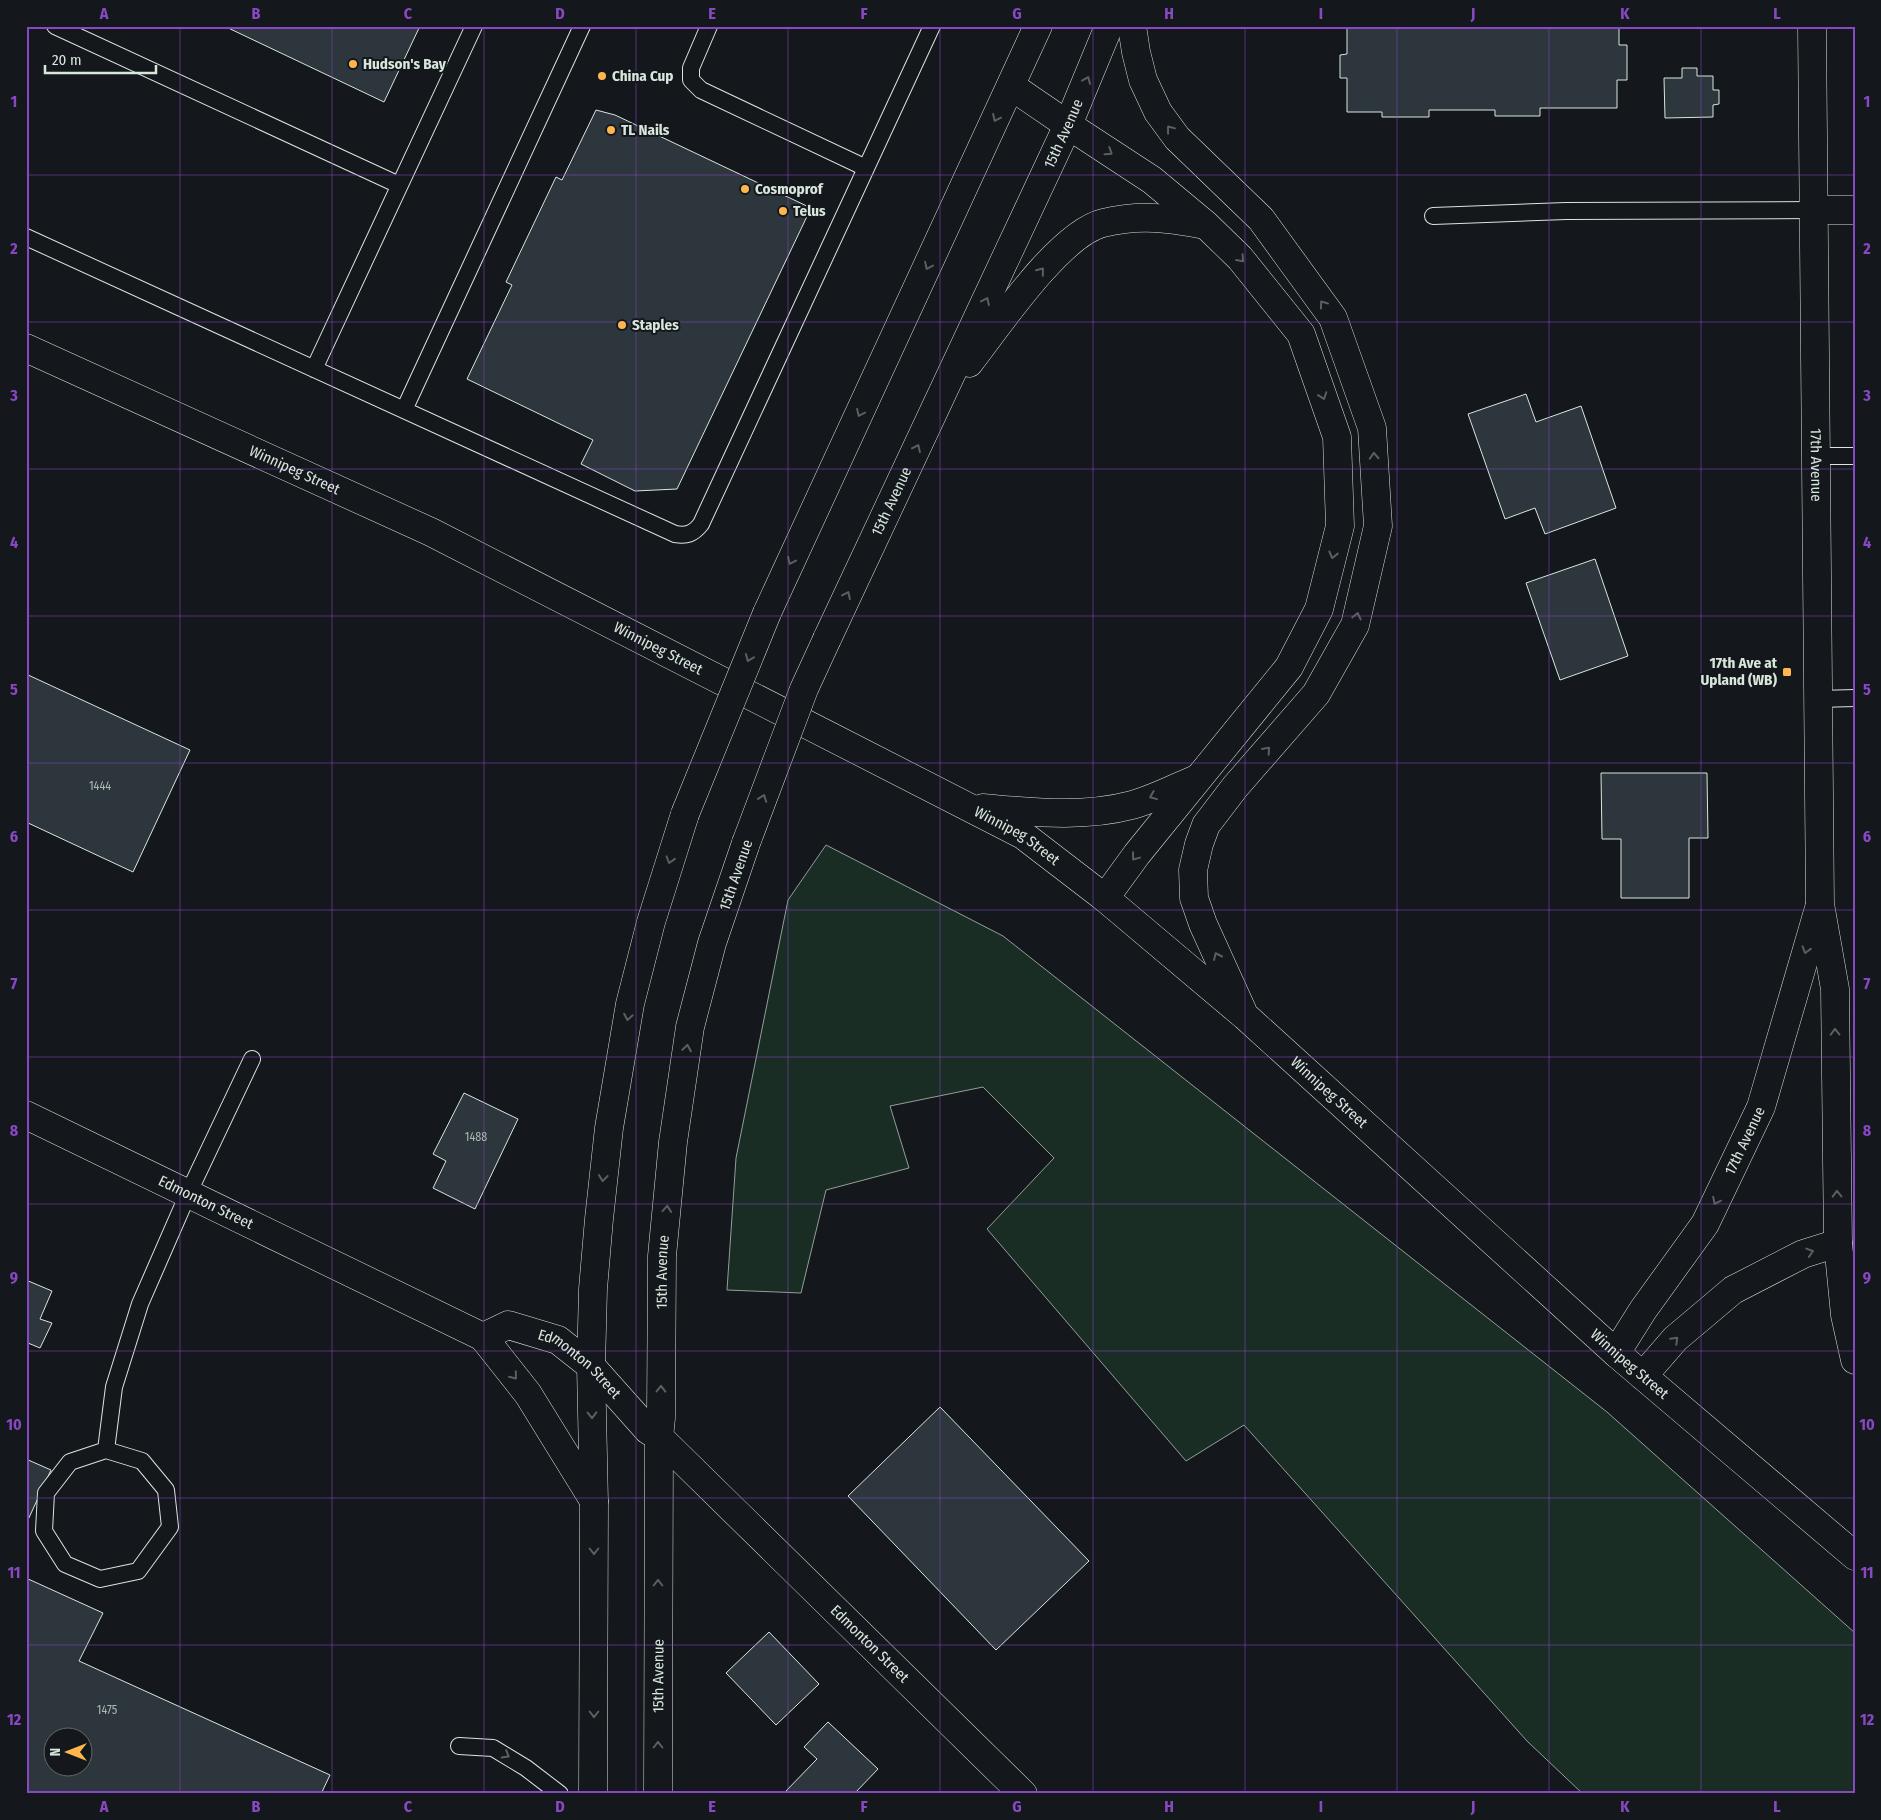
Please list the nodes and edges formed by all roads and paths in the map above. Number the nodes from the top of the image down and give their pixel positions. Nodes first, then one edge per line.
1 (55, 26) edge
2 (474, 26) edge
3 (582, 26) edge
4 (709, 26) edge
5 (932, 26) edge
6 (1038, 26) edge
7 (1109, 26) edge
8 (1132, 26) edge
9 (1812, 26) edge
10 (1011, 86) junction
11 (1068, 125) junction
12 (866, 168) junction
13 (399, 185) junction
14 (1814, 210) junction
15 (1855, 210) edge
16 (1433, 216) dead end
17 (1206, 225) junction
18 (26, 237) edge
19 (26, 348) edge
20 (314, 369) junction
21 (936, 406) junction
22 (404, 410) junction
23 (1816, 456) junction
24 (1855, 456) edge
25 (1855, 698) edge
26 (1818, 699) junction
27 (1198, 778) junction
28 (971, 807) junction
29 (1105, 898) junction
30 (1820, 904) junction
31 (1245, 1016) junction
32 (252, 1059) dead end
33 (26, 1115) edge
34 (188, 1194) junction
35 (1838, 1243) junction
36 (483, 1337) junction
37 (1616, 1353) junction
38 (1855, 1360) edge
39 (591, 1366) junction
40 (1643, 1376) junction
41 (659, 1437) junction
42 (106, 1450) junction
43 (594, 1503) junction
44 (1855, 1556) edge
45 (459, 1746) dead end
46 (560, 1794) edge
47 (593, 1794) edge
48 (658, 1794) edge
49 (1023, 1794) edge

1 - 13 lane
2 - 13 lane
3 - 22 lane
4 - 12 lane
5 - 12 lane
6 - 10 main road
11 -> 7 main road, 15th Avenue
31 -> 8 main road
9 - 14 main road, 17th Avenue
10 - 11 main road
10 -> 39 main road, bridge
11 -> 17 main road
21 -> 11 main road, 15th Avenue
12 - 22 lane
13 - 20 lane
14 - 15 main road
14 - 16 lane
14 - 23 main road, 17th Avenue
21 -> 17 main road
17 -> 27 main road
18 - 20 lane
19 - 28 main road, Winnipeg Street
20 - 22 lane
41 -> 21 main road, 15th Avenue, bridge
23 - 24 lane
23 - 26 main road, 17th Avenue
25 - 26 lane
26 - 30 main road, 17th Avenue
27 -> 28 main road
27 -> 29 main road
28 - 29 main road, Winnipeg Street
29 - 31 main road, Winnipeg Street
35 -> 30 main road, 17th Avenue
30 -> 37 main road, 17th Avenue
31 - 37 main road, Winnipeg Street
32 - 34 lane
33 - 34 main road, Edmonton Street
34 - 36 main road, Edmonton Street
34 - 42 lane
35 - 38 main road, 17th Avenue
40 -> 35 main road
36 - 39 main road, Edmonton Street
36 -> 43 main road
37 - 40 main road, Winnipeg Street
39 - 41 main road, Edmonton Street
39 -> 43 main road
40 - 44 main road, Winnipeg Street
48 -> 41 main road, 15th Avenue
41 - 49 main road, Edmonton Street
42 - 42 lane
43 -> 47 main road
45 -> 46 lane

